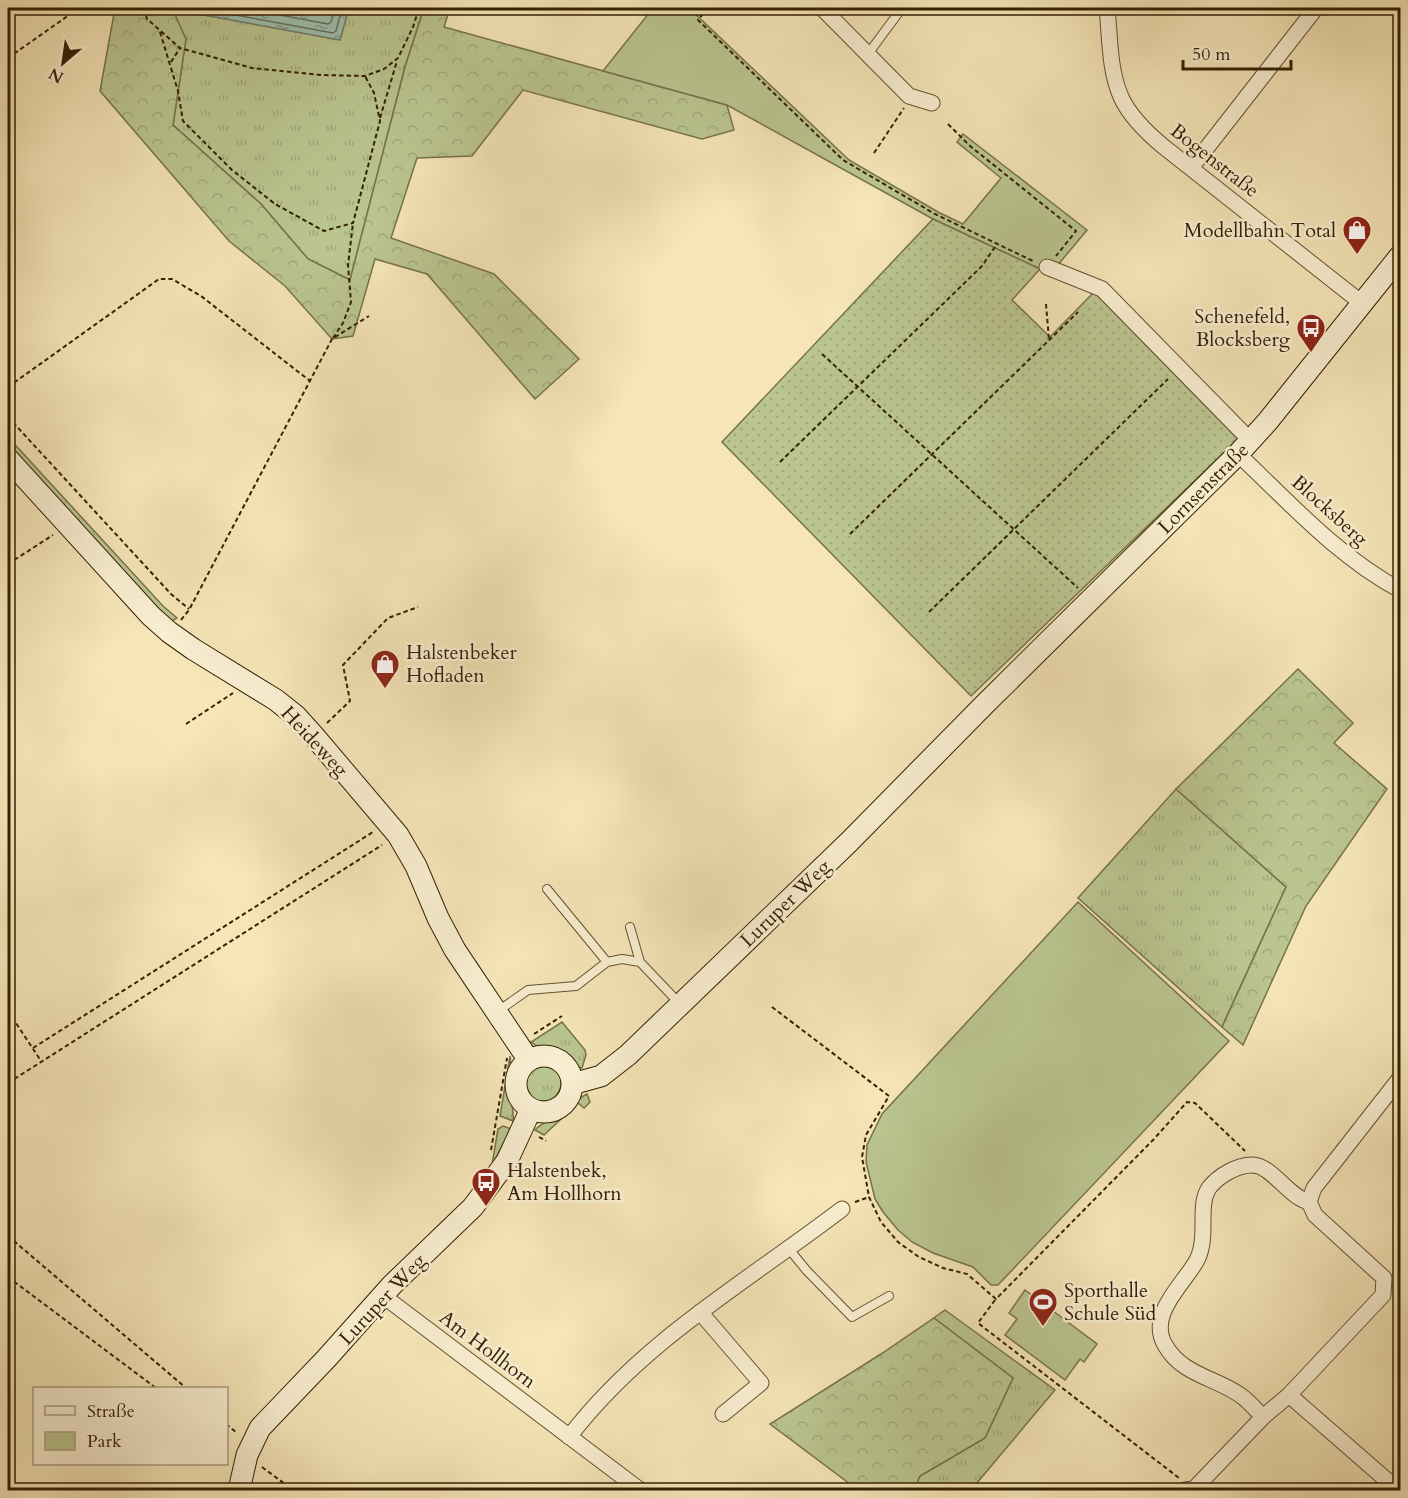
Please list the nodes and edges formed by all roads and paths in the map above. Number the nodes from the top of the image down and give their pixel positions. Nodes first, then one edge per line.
1 (79, 8) edge
2 (146, 8) edge
3 (419, 8) edge
4 (708, 8) edge
5 (822, 8) edge
6 (902, 8) edge
7 (1107, 8) edge
8 (1316, 8) edge
9 (160, 32) junction
10 (180, 48) junction
11 (868, 54) junction
12 (8, 57) edge
13 (398, 58) junction
14 (171, 62) junction
15 (365, 76) junction
16 (909, 96) junction
17 (932, 103) dead end
18 (380, 121) junction
19 (948, 124) dead end
20 (874, 153) dead end
21 (1191, 168) junction
22 (353, 223) junction
23 (997, 244) junction
24 (1401, 256) edge
25 (1047, 267) junction
26 (1046, 304) dead end
27 (1363, 304) junction
28 (1078, 312) dead end
29 (369, 316) dead end
30 (332, 339) junction
31 (1049, 340) junction
32 (822, 354) dead end
33 (1179, 368) junction
34 (310, 381) junction
35 (857, 386) junction
36 (8, 387) edge
37 (8, 417) edge
38 (1244, 447) junction
39 (932, 455) junction
40 (8, 459) edge
41 (780, 462) dead end
42 (69, 525) junction
43 (1013, 529) junction
44 (850, 534) dead end
45 (8, 564) edge
46 (1401, 590) edge
47 (1082, 592) dead end
48 (418, 607) dead end
49 (189, 610) junction
50 (929, 612) dead end
51 (169, 632) junction
52 (244, 679) junction
53 (986, 703) joint
54 (186, 724) dead end
55 (314, 736) junction
56 (393, 829) junction
57 (547, 889) dead end
58 (630, 927) dead end
59 (608, 962) junction
60 (640, 962) junction
61 (681, 1004) junction
62 (772, 1007) dead end
63 (8, 1011) edge
64 (497, 1012) junction
65 (562, 1016) dead end
66 (527, 1038) dead end
67 (33, 1048) junction
68 (508, 1052) dead end
69 (528, 1059) junction
70 (41, 1061) junction
71 (1401, 1078) edge
72 (8, 1083) edge
73 (573, 1084) junction
74 (531, 1109) junction
75 (534, 1133) dead end
76 (546, 1142) dead end
77 (489, 1158) dead end
78 (1263, 1168) junction
79 (1309, 1202) junction
80 (842, 1209) dead end
81 (8, 1236) edge
82 (789, 1249) junction
83 (8, 1277) edge
84 (382, 1295) junction
85 (889, 1296) dead end
86 (996, 1299) junction
87 (700, 1312) junction
88 (153, 1387) edge
89 (184, 1387) edge
90 (1289, 1395) junction
91 (723, 1414) dead end
92 (1263, 1417) junction
93 (569, 1437) junction
94 (246, 1455) junction
95 (1189, 1490) edge
96 (239, 1491) edge
97 (293, 1491) edge
98 (640, 1491) edge
99 (1398, 1491) edge

1 - 12 path
2 - 9 path
3 - 13 path
4 - 23 path
5 - 11 street
6 - 11 lane
7 - 21 street, Bogenstraße
8 - 21 street
9 - 10 path
9 - 14 path
10 - 14 path
10 - 15 path
11 - 16 street
13 - 15 path
13 - 18 path
14 - 22 path
15 - 18 path
16 - 17 street
16 - 20 path
18 - 22 path
19 - 25 path
21 - 27 street, Bogenstraße
22 - 30 path
23 - 25 path
23 - 35 path
24 - 27 street, Lornsenstraße
25 - 33 street, Blocksberg
26 - 31 path
27 - 38 street, Lornsenstraße
28 - 31 path
29 - 30 path
30 - 34 path
31 - 39 path
32 - 35 path
33 - 38 street, Blocksberg
33 - 43 path
34 - 36 path
34 - 49 path
35 - 39 path
35 - 41 path
37 - 49 path
38 - 46 street, Blocksberg
38 - 53 street, Lornsenstraße
39 - 43 path
39 - 44 path
40 - 42 street, Heideweg
42 - 45 path
42 - 51 street, Heideweg
43 - 47 path
43 - 50 path
48 - 55 path
49 - 51 path
51 - 52 street, Heideweg
52 - 54 path
52 - 55 street, Heideweg
53 - 61 street, Luruper Weg
55 - 56 street, Heideweg
56 - 64 street, Heideweg
56 - 67 path
56 - 70 path
57 - 59 lane
58 - 60 lane
59 - 60 lane
59 - 64 lane
60 - 61 lane
61 - 73 street, Luruper Weg
62 - 86 path
63 - 67 path
64 - 69 street, Heideweg
65 - 66 path
67 - 70 path
68 - 77 path
69 - 73 street
69 - 74 street
70 - 72 path
71 - 79 street
73 - 74 street
74 - 84 street, Luruper Weg
75 - 76 path
78 - 79 street
78 - 86 path
78 - 92 street
79 - 90 street
80 - 82 street
81 - 89 path
82 - 85 lane
82 - 87 street
83 - 88 path
84 - 93 street, Am Hollhorn
84 - 94 street, Luruper Weg
86 - 95 path
87 - 91 street
87 - 93 street
90 - 92 street
90 - 99 street
92 - 95 street
93 - 98 street, Am Hollhorn
94 - 96 street, Luruper Weg
94 - 97 path

